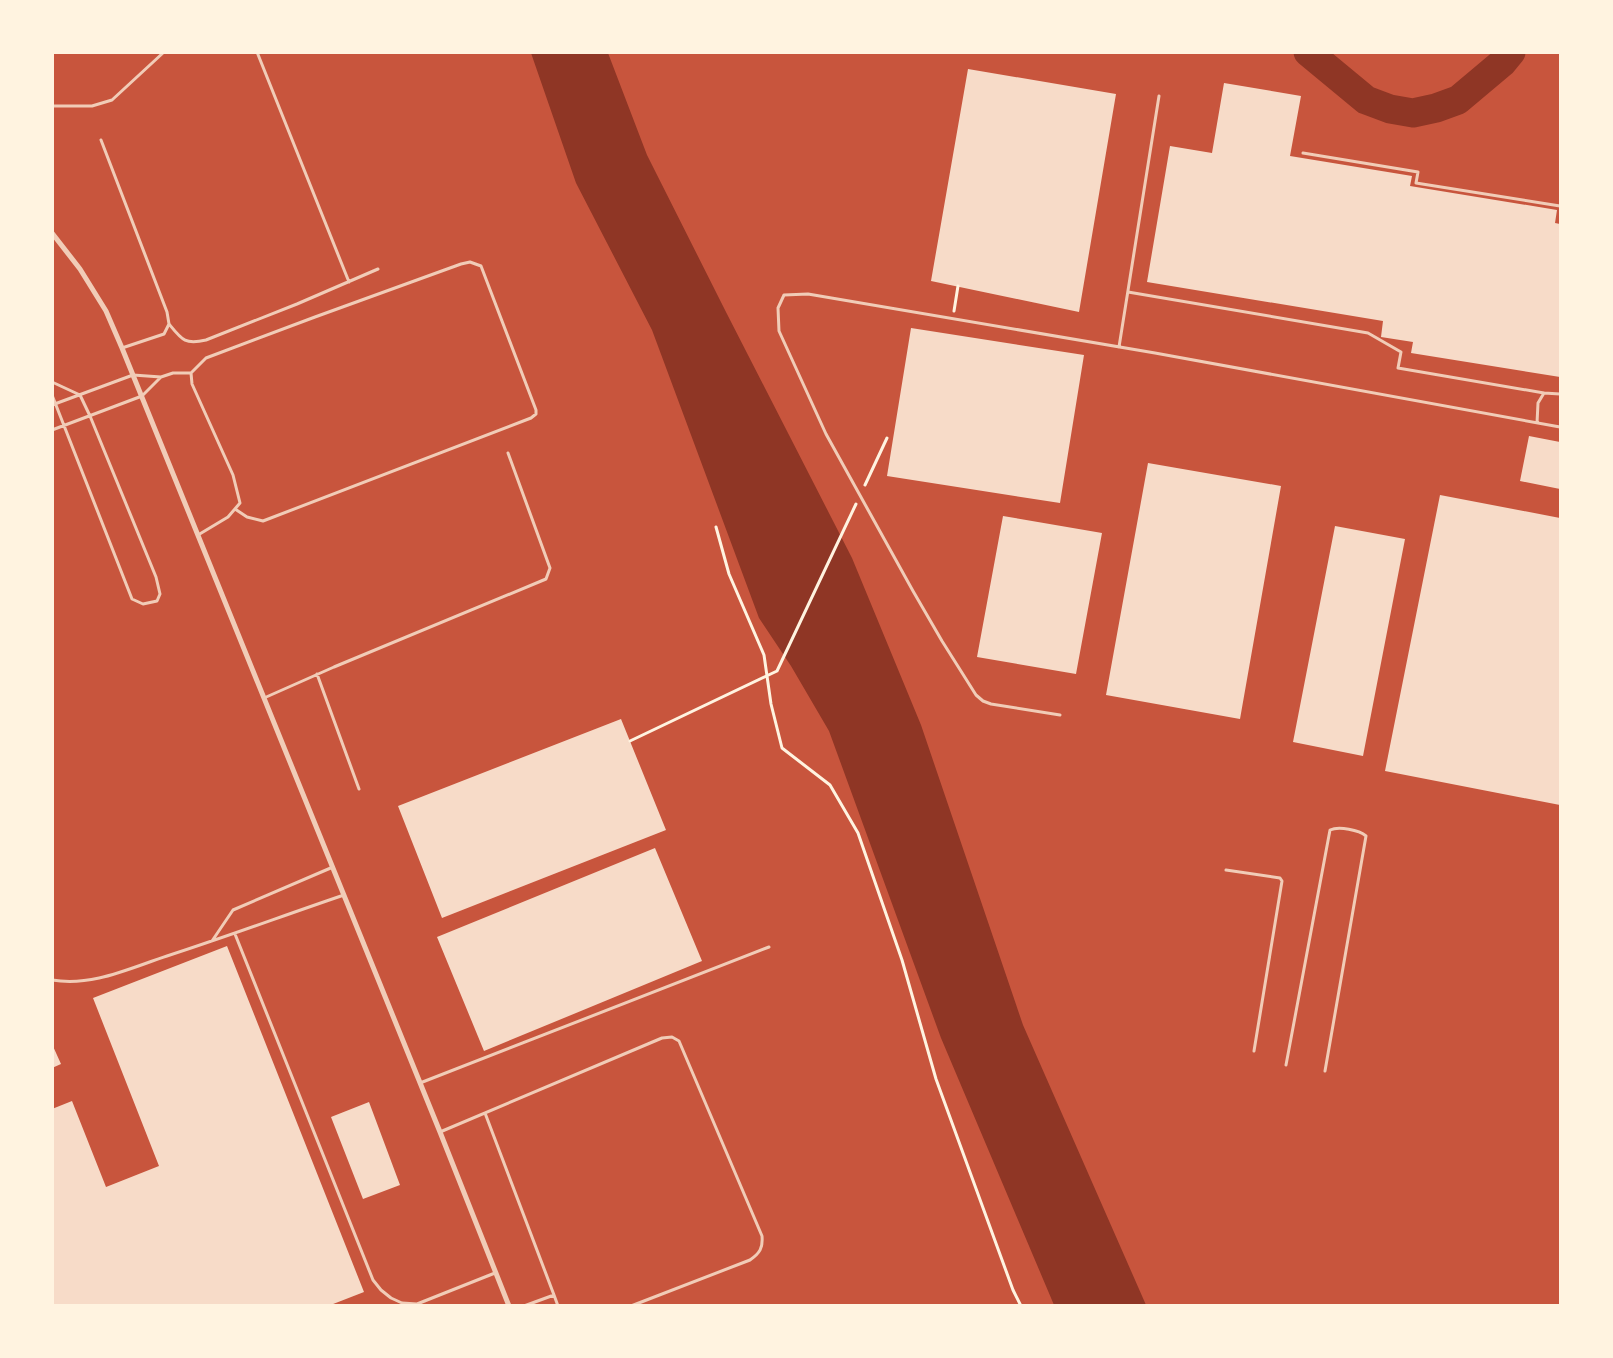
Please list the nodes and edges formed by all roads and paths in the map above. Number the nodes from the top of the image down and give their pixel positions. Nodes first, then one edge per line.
1 (164, 52) edge
2 (258, 52) edge
3 (1159, 96) dead end
4 (52, 106) edge
5 (101, 140) dead end
6 (1303, 153) dead end
7 (1560, 206) edge
8 (52, 233) edge
9 (378, 269) dead end
10 (349, 282) junction
11 (1128, 292) junction
12 (169, 324) junction
13 (1119, 347) junction
14 (122, 348) junction
15 (191, 373) junction
16 (133, 375) junction
17 (161, 377) junction
18 (52, 382) edge
19 (1544, 393) junction
20 (1560, 394) edge
21 (52, 395) edge
22 (80, 395) junction
23 (142, 396) junction
24 (54, 405) edge
25 (90, 416) junction
26 (1537, 423) junction
27 (64, 426) junction
28 (1560, 427) edge
29 (52, 430) edge
30 (887, 438) dead end
31 (508, 453) dead end
32 (862, 492) dead end
33 (857, 501) dead end
34 (235, 509) junction
35 (716, 527) dead end
36 (198, 535) junction
37 (316, 674) junction
38 (264, 698) junction
39 (1060, 715) dead end
40 (630, 741) dead end
41 (359, 788) dead end
42 (333, 866) junction
43 (1226, 870) dead end
44 (344, 895) junction
45 (235, 934) junction
46 (212, 942) junction
47 (769, 947) dead end
48 (52, 980) edge
49 (1254, 1051) dead end
50 (1286, 1065) dead end
51 (1325, 1071) dead end
52 (420, 1083) junction
53 (485, 1113) junction
54 (440, 1132) junction
55 (496, 1273) junction
56 (554, 1295) junction
57 (509, 1306) edge
58 (524, 1306) edge
59 (558, 1306) edge
60 (631, 1306) edge
61 (1021, 1306) edge

1 - 4 lane
2 - 10 lane
3 - 11 lane
5 - 12 lane
6 - 7 lane
8 - 14 street
9 - 10 lane
10 - 12 lane
11 - 13 lane
11 - 19 lane
12 - 14 lane
13 - 26 lane
13 - 39 lane
14 - 16 street
15 - 17 lane
15 - 34 lane
15 - 34 lane
16 - 17 lane
16 - 22 lane
16 - 23 street
17 - 23 lane
18 - 22 lane
19 - 20 lane
19 - 26 lane
21 - 24 lane
22 - 24 lane
22 - 25 lane
23 - 25 lane
23 - 36 street
24 - 27 lane
25 - 27 lane
25 - 27 lane
26 - 28 lane
27 - 29 lane
30 - 32 path
31 - 37 lane
33 - 40 path
34 - 36 lane
35 - 61 path
36 - 38 street
37 - 38 lane
37 - 41 lane
38 - 42 street
42 - 44 street
42 - 46 lane
43 - 49 lane
44 - 45 lane
44 - 52 street
45 - 46 lane
45 - 55 lane
46 - 48 lane
47 - 52 lane
50 - 51 lane
52 - 54 street
53 - 54 lane
53 - 56 lane
53 - 60 lane
54 - 55 street
55 - 57 street
56 - 58 lane
56 - 59 lane

